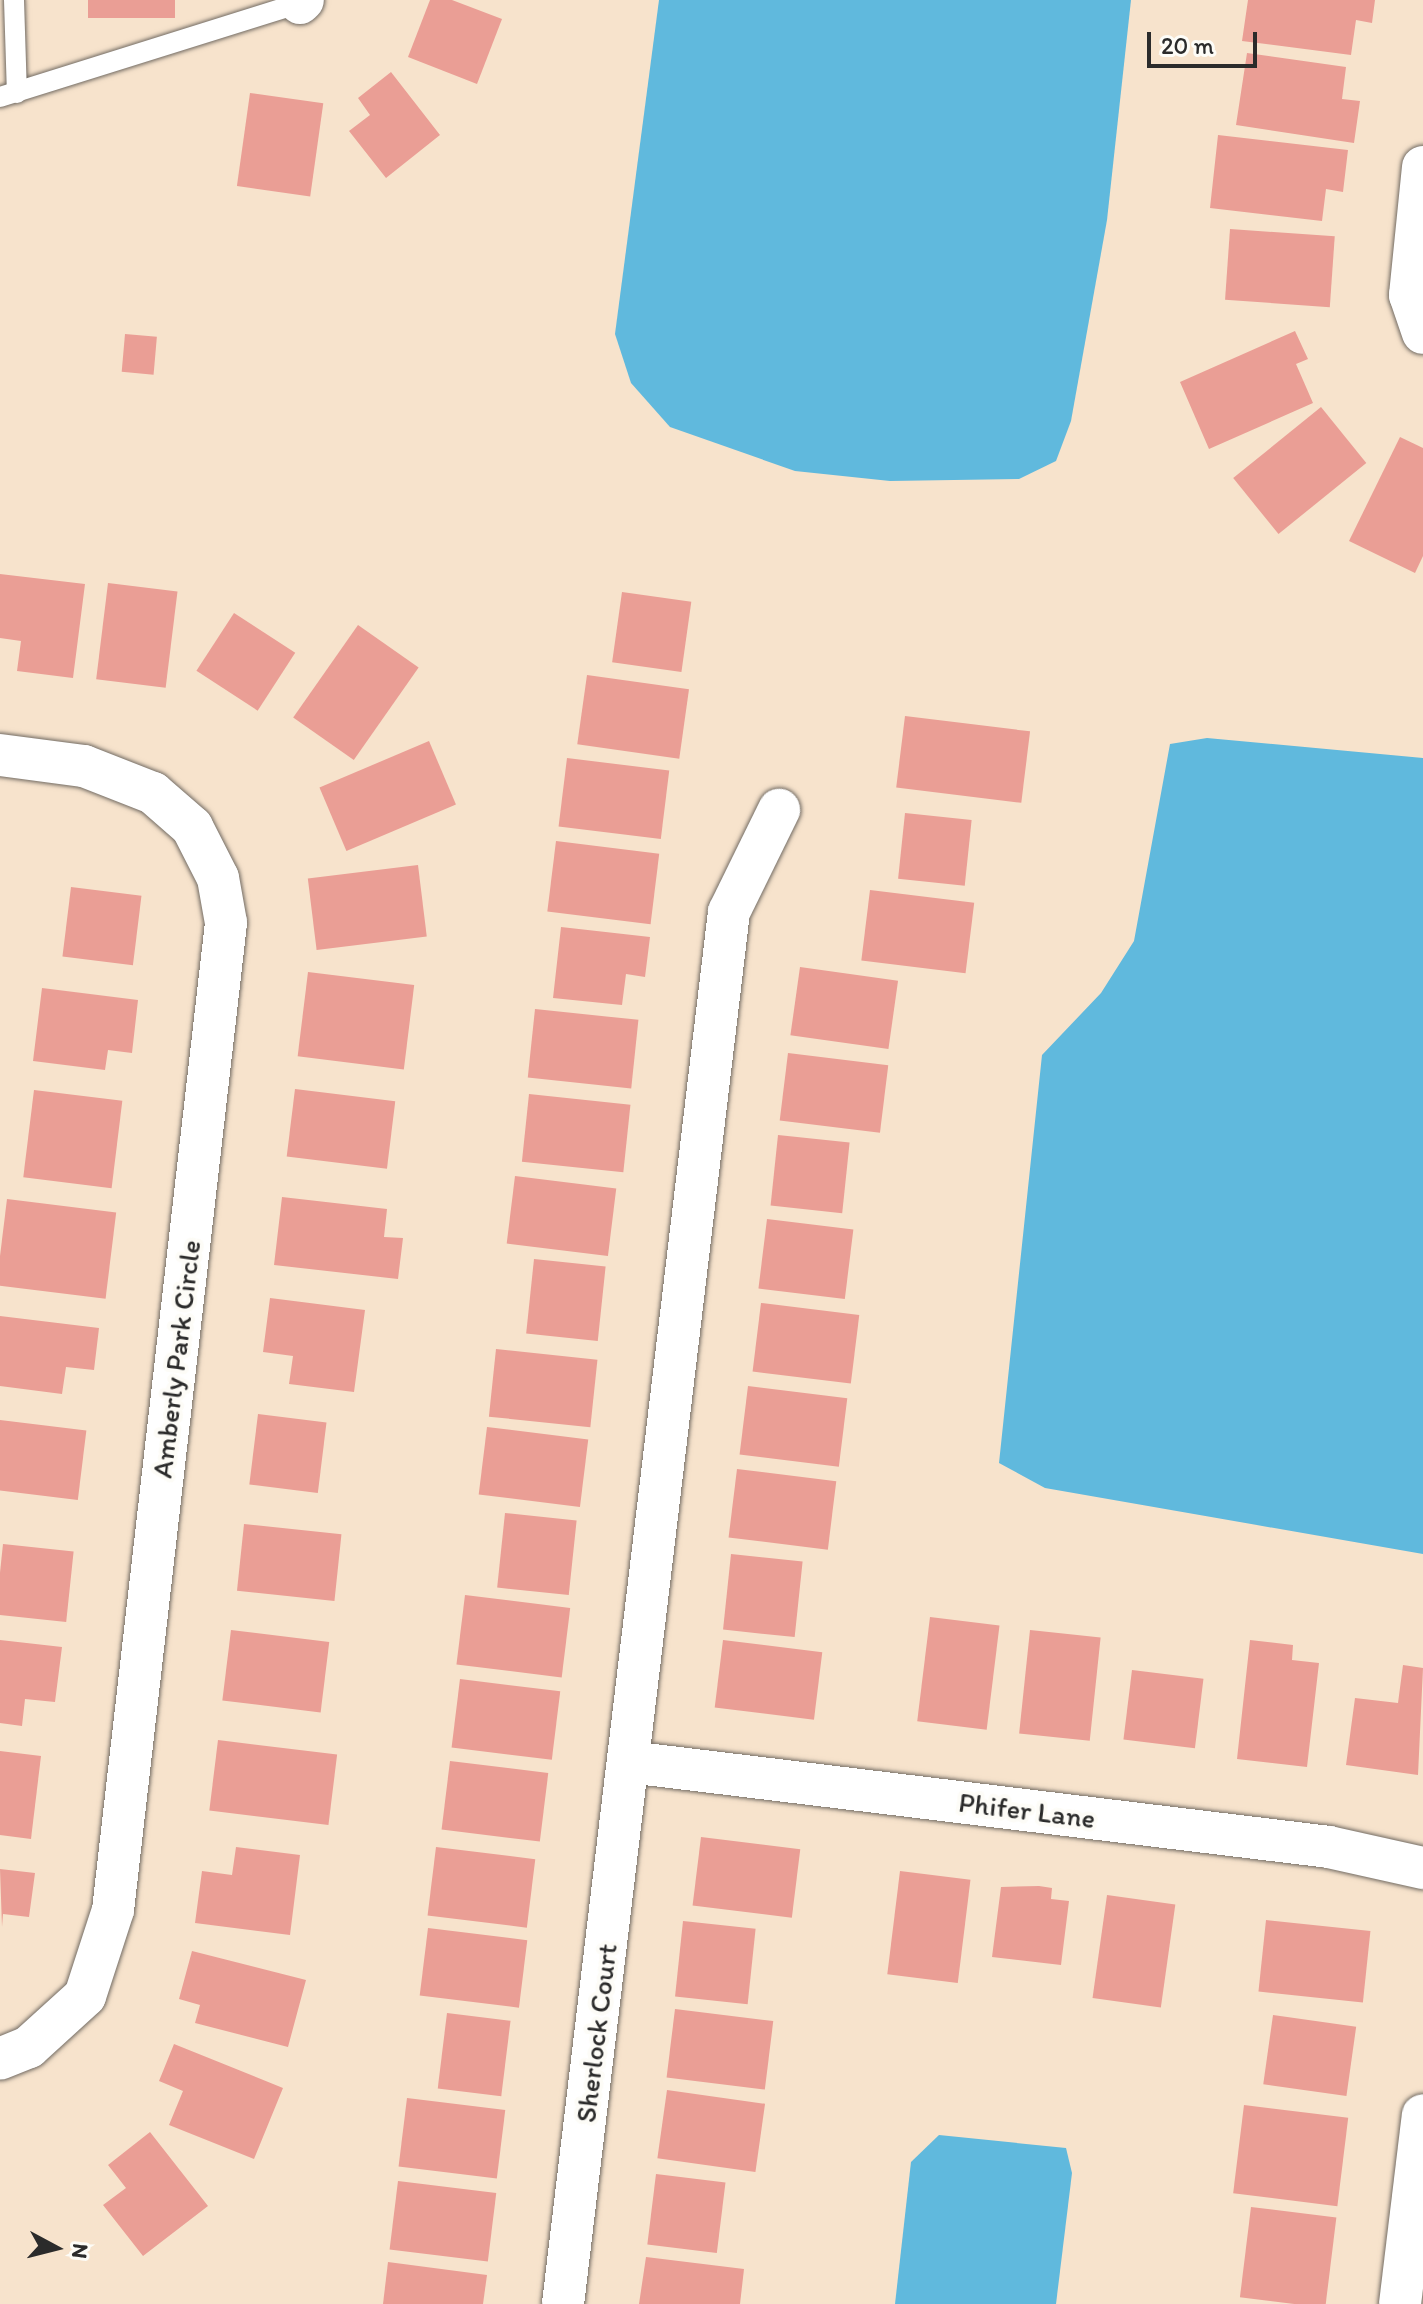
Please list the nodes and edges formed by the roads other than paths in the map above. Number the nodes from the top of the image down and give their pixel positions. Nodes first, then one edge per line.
1 (14, 0) edge
2 (301, 2) edge
3 (8, 95) edge
4 (1423, 167) edge
5 (1423, 333) edge
6 (0, 755) edge
7 (779, 810) dead end
8 (629, 1762) junction
9 (1423, 1868) edge
10 (0, 2059) edge
11 (1423, 2115) edge
12 (563, 2304) edge
13 (1400, 2304) edge

1 - 3 lane
2 - 3 lane
4 - 5 street
6 - 10 street, Amberly Park Circle
7 - 8 street, Sherlock Court
8 - 9 street, Phifer Lane
8 - 12 street, Sherlock Court
11 - 13 street

